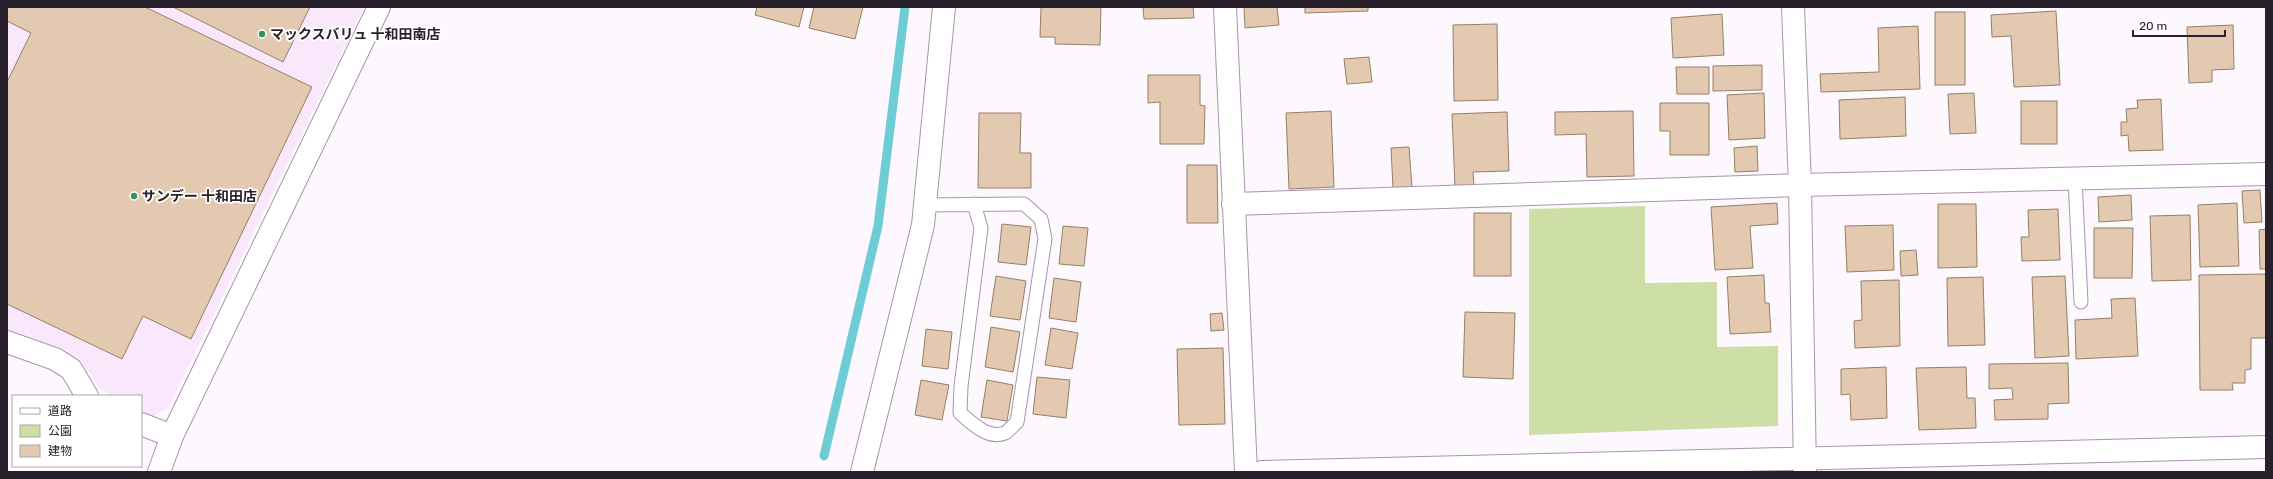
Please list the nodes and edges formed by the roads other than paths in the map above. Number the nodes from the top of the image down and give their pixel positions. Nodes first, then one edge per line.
1 (379, 7) edge
2 (944, 7) edge
3 (1225, 7) edge
4 (1793, 7) edge
5 (2266, 174) edge
6 (2075, 178) junction
7 (1800, 185) junction
8 (974, 204) junction
9 (1233, 204) junction
10 (924, 205) junction
11 (2081, 302) dead end
12 (7, 342) edge
13 (86, 395) edge
14 (142, 424) edge
15 (172, 436) junction
16 (2266, 447) edge
17 (1805, 466) edge
18 (159, 472) edge
19 (862, 472) edge
20 (1246, 472) edge
21 (1262, 472) edge

1 - 15 street
2 - 10 street
3 - 9 street
4 - 7 street
5 - 6 street
6 - 7 street
6 - 11 lane
7 - 9 street
7 - 17 street
8 - 8 lane
8 - 10 lane
9 - 20 street
10 - 19 street
12 - 13 street
14 - 15 street
15 - 18 street
16 - 17 street
17 - 21 street

